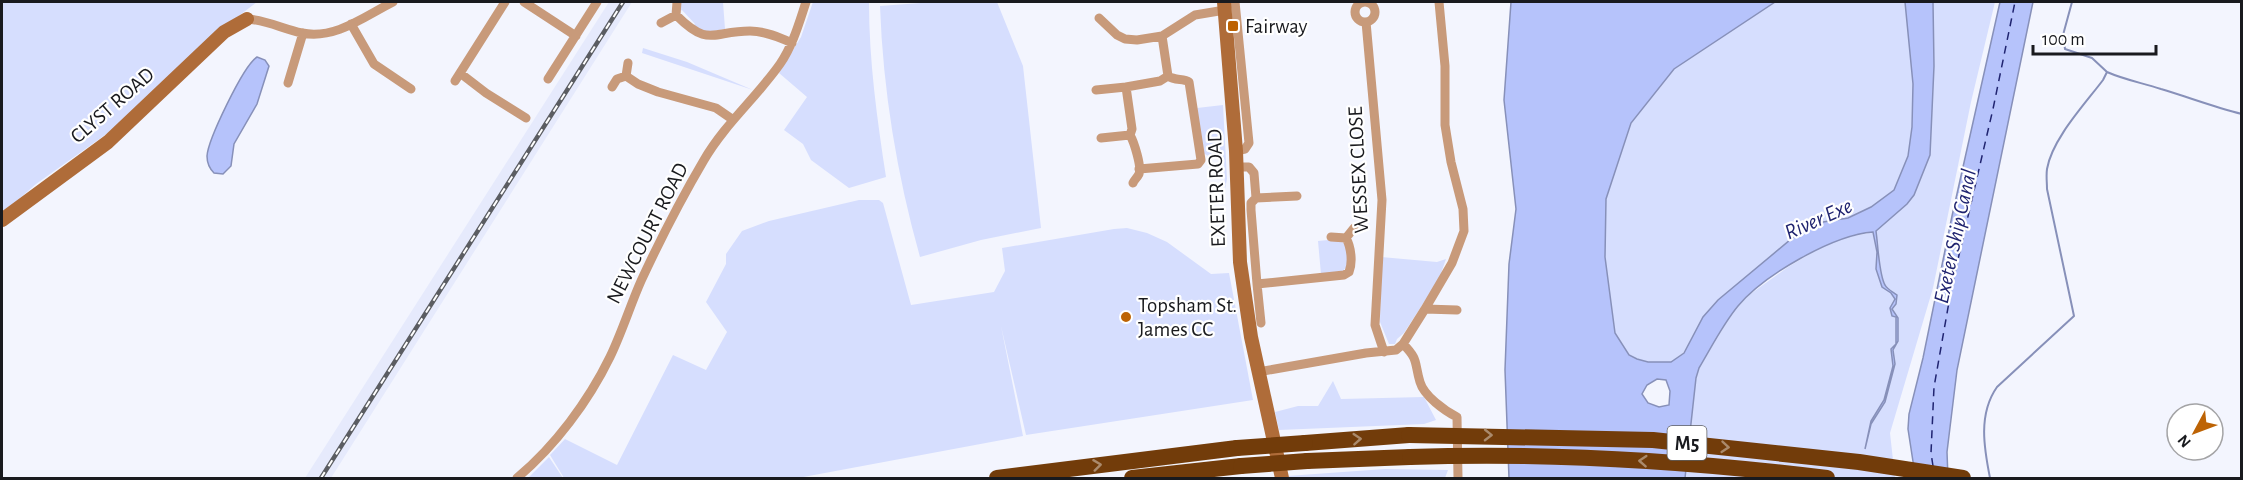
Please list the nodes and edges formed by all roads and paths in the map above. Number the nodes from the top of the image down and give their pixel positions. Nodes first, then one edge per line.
1 (393, 2) edge
2 (505, 2) edge
3 (524, 2) edge
4 (597, 2) edge
5 (677, 2) edge
6 (806, 2) edge
7 (1364, 2) edge
8 (1438, 2) edge
9 (1228, 4) edge
10 (676, 15) junction
11 (1099, 18) dead end
12 (247, 19) joint
13 (661, 22) dead end
14 (351, 24) junction
15 (303, 33) junction
16 (576, 36) junction
17 (1162, 36) junction
18 (792, 43) junction
19 (628, 63) dead end
20 (626, 76) junction
21 (1168, 76) junction
22 (548, 80) dead end
23 (288, 82) dead end
24 (612, 87) dead end
25 (1126, 87) junction
26 (411, 89) dead end
27 (1096, 90) dead end
28 (526, 118) dead end
29 (732, 119) junction
30 (1130, 135) junction
31 (1101, 138) dead end
32 (1237, 167) junction
33 (1139, 169) junction
34 (1133, 183) dead end
35 (1297, 196) dead end
36 (1256, 198) junction
37 (2, 220) edge
38 (1354, 228) dead end
39 (1331, 237) dead end
40 (1346, 238) junction
41 (1257, 284) junction
42 (1425, 309) junction
43 (1457, 310) dead end
44 (1261, 323) dead end
45 (1403, 344) junction
46 (1384, 352) junction
47 (1258, 372) junction
48 (517, 478) edge
49 (997, 478) edge
50 (1132, 478) edge
51 (1282, 478) edge
52 (1458, 478) edge
53 (1827, 478) edge
54 (1963, 478) edge

1 - 14 street
2 - 28 street
3 - 16 street
4 - 16 street
5 - 10 street
6 - 18 street, NEWCOURT ROAD
7 - 46 street, WESSEX CLOSE
8 - 42 street
9 - 17 street
9 - 32 street, EXETER ROAD
10 - 13 street
10 - 18 street
11 - 17 street
12 - 15 street
12 - 37 street, CLYST ROAD
14 - 15 street
14 - 26 street
15 - 23 street
16 - 22 street
17 - 21 street
18 - 29 street, NEWCOURT ROAD
19 - 20 street
20 - 24 street
20 - 29 street
21 - 25 street
21 - 33 street
25 - 27 street
25 - 30 street
29 - 48 street, NEWCOURT ROAD
30 - 31 street
30 - 33 street
32 - 36 street
32 - 47 street, EXETER ROAD
33 - 34 street
35 - 36 street
36 - 41 street
38 - 40 street
39 - 40 street
40 - 41 street
41 - 44 street
42 - 43 street
42 - 45 street
45 - 46 street
45 - 52 street
46 - 47 street
47 - 51 street, EXETER ROAD
49 -> 54 highway, M5, bridge
53 -> 50 highway, M5, bridge

